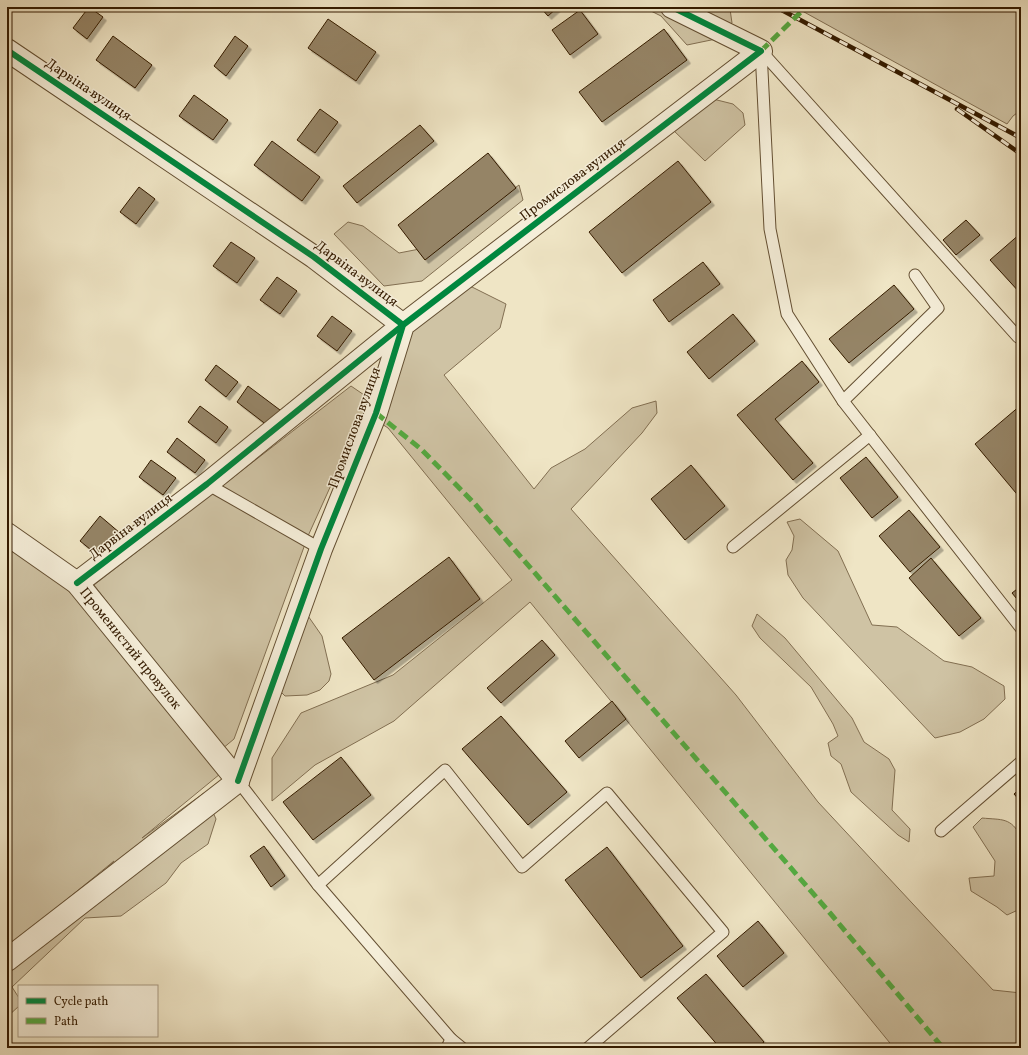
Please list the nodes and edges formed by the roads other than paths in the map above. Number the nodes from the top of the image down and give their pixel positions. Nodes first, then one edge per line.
1 (672, 7) edge
2 (7, 50) edge
3 (761, 51) junction
4 (915, 275) dead end
5 (403, 325) junction
6 (1021, 338) edge
7 (843, 401) junction
8 (870, 435) junction
9 (207, 484) junction
10 (7, 534) edge
11 (733, 547) dead end
12 (321, 550) junction
13 (77, 583) junction
14 (1021, 628) edge
15 (1021, 762) edge
16 (238, 781) junction
17 (941, 831) dead end
18 (318, 885) junction
19 (7, 960) edge
20 (449, 1044) edge
21 (462, 1048) edge
22 (588, 1048) edge

1 - 3 street
2 - 5 street, Дарвіна вулиця
3 - 5 street, Промислова вулиця
3 - 6 lane
3 - 7 lane
4 - 7 lane
5 - 9 street, Дарвіна вулиця
5 - 12 street, Промислова вулиця
7 - 8 lane
8 - 11 lane
8 - 14 lane
9 - 12 lane
9 - 13 street, Дарвіна вулиця
10 - 13 street, Променистий провулок
12 - 16 street, Промислова вулиця
13 - 16 street, Променистий провулок
15 - 17 lane
16 - 18 lane
16 - 19 street
18 - 20 lane
18 - 22 lane
20 - 21 lane

